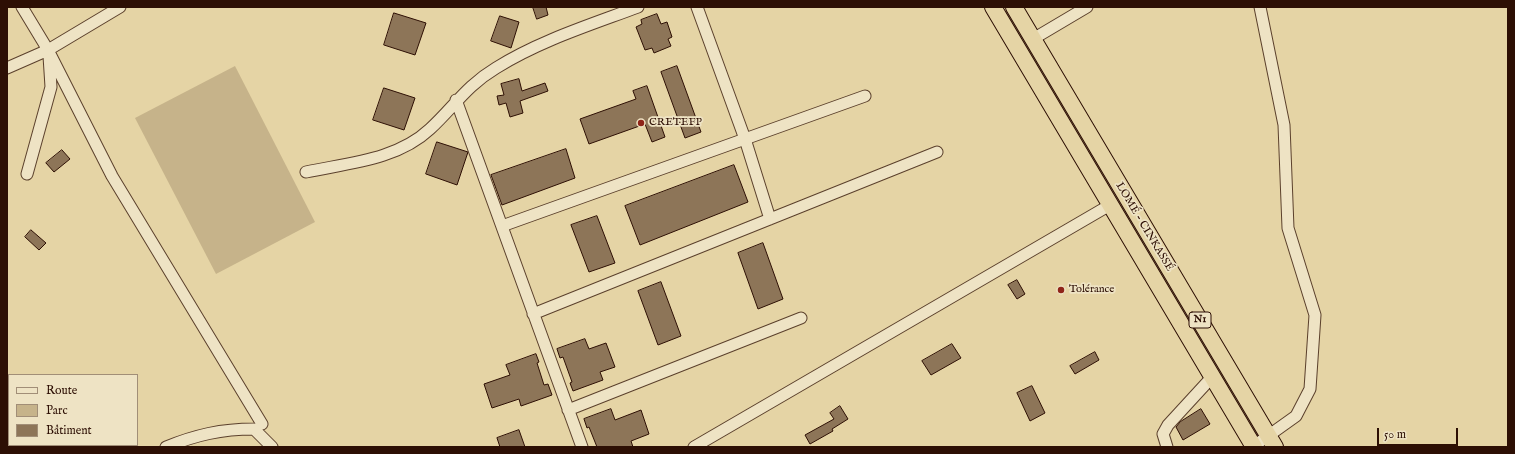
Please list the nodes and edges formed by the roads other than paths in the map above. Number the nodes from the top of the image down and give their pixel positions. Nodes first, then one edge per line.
1 (22, 7) edge
2 (120, 7) edge
3 (638, 7) edge
4 (697, 7) edge
5 (993, 7) edge
6 (1014, 7) edge
7 (1087, 7) edge
8 (1260, 7) edge
9 (1033, 39) junction
10 (48, 50) junction
11 (7, 68) edge
12 (865, 96) dead end
13 (456, 100) junction
14 (745, 139) junction
15 (937, 152) dead end
16 (306, 172) dead end
17 (27, 174) dead end
18 (1110, 205) junction
19 (770, 219) junction
20 (502, 226) junction
21 (533, 314) junction
22 (801, 318) dead end
23 (1213, 376) junction
24 (568, 410) junction
25 (262, 424) dead end
26 (1272, 442) edge
27 (1254, 446) edge
28 (166, 447) edge
29 (272, 447) edge
30 (582, 447) edge
31 (694, 447) edge
32 (1167, 447) edge

1 - 10 street
2 - 10 street
3 - 13 street
4 - 14 street
5 - 18 highway, LOMÉ - CINKASSÉ / N1
6 - 9 highway, LOMÉ - CINKASSÉ / N1
7 - 9 street
8 - 26 street
9 - 26 highway, LOMÉ - CINKASSÉ / N1
10 - 11 street
10 - 17 street
10 - 25 street
12 - 14 street
13 - 16 street
13 - 20 street
14 - 19 street
14 - 20 street
15 - 19 street
18 - 23 highway, LOMÉ - CINKASSÉ / N1
18 - 31 street
19 - 21 street
20 - 21 street
21 - 24 street
22 - 24 street
23 - 27 highway, LOMÉ - CINKASSÉ / N1
23 - 32 street
24 - 30 street
26 - 27 street
28 - 29 street

